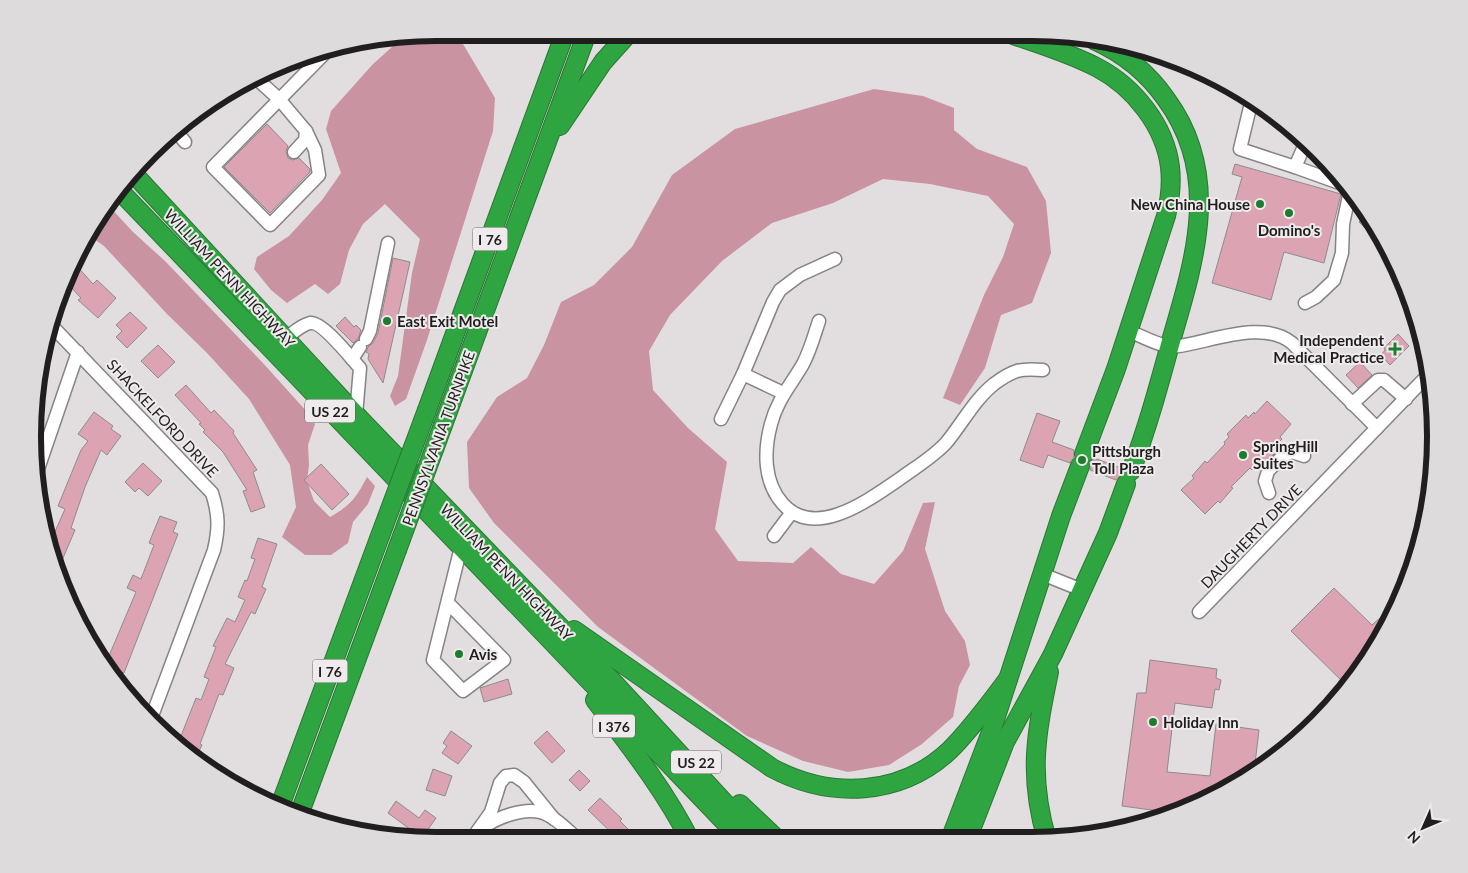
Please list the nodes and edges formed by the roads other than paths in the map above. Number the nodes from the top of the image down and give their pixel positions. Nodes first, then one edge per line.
1 (562, 41) edge
2 (584, 41) edge
3 (622, 41) edge
4 (1030, 41) edge
5 (1113, 50) edge
6 (319, 59) edge
7 (261, 83) edge
8 (279, 99) junction
9 (1250, 107) edge
10 (306, 130) junction
11 (180, 136) edge
12 (186, 142) dead end
13 (1303, 149) edge
14 (294, 152) dead end
15 (541, 155) junction
16 (1295, 167) junction
17 (138, 178) edge
18 (1333, 181) edge
19 (124, 195) edge
20 (1348, 200) edge
21 (388, 243) dead end
22 (835, 259) dead end
23 (1305, 303) dead end
24 (819, 322) dead end
25 (56, 330) edge
26 (1129, 331) junction
27 (286, 338) junction
28 (1170, 347) junction
29 (78, 352) junction
30 (352, 359) junction
31 (1043, 370) dead end
32 (743, 374) junction
33 (1422, 381) edge
34 (783, 393) junction
35 (1406, 399) junction
36 (1352, 404) junction
37 (356, 415) junction
38 (721, 419) dead end
39 (1377, 428) junction
40 (1304, 456) dead end
41 (42, 457) edge
42 (1269, 493) dead end
43 (792, 512) junction
44 (774, 536) dead end
45 (461, 547) junction
46 (1042, 574) junction
47 (1082, 590) junction
48 (532, 598) junction
49 (448, 603) junction
50 (1199, 612) dead end
51 (543, 632) junction
52 (1053, 654) junction
53 (1008, 679) junction
54 (615, 684) junction
55 (153, 712) edge
56 (282, 801) edge
57 (302, 808) edge
58 (554, 820) junction
59 (1045, 831) edge
60 (476, 832) edge
61 (479, 832) edge
62 (569, 832) edge
63 (686, 832) edge
64 (734, 832) edge
65 (752, 832) edge
66 (770, 832) edge
67 (953, 832) edge
68 (970, 832) edge

1 - 56 highway, PENNSYLVANIA TURNPIKE / I 76, bridge
2 - 15 highway, PENNSYLVANIA TURNPIKE / I 76
3 - 15 highway
4 - 26 highway
5 - 28 highway
6 - 8 street
7 - 8 street
8 - 10 street
8 - 10 street
9 - 16 street
10 - 14 street
11 - 12 street
13 - 16 street
15 - 57 highway, PENNSYLVANIA TURNPIKE / I 76, bridge
16 - 18 street
17 - 27 highway, WILLIAM PENN HIGHWAY / US 22
19 - 45 highway, WILLIAM PENN HIGHWAY / US 22
20 - 23 street
21 - 30 street
22 - 32 street
24 - 34 street
25 - 29 street, SHACKELFORD DRIVE
26 - 28 street
26 - 46 highway
27 - 30 street
27 - 37 highway, WILLIAM PENN HIGHWAY / US 22
28 - 36 street
28 - 47 highway
29 - 41 street
29 - 55 street, SHACKELFORD DRIVE
30 - 37 street
31 - 43 street
32 - 34 street
32 - 38 street
33 - 35 street, DAUGHERTY DRIVE
34 - 43 street
35 - 36 street
35 - 39 street, DAUGHERTY DRIVE
36 - 39 street
37 - 48 highway, WILLIAM PENN HIGHWAY / US 22
39 - 50 street, DAUGHERTY DRIVE
40 - 42 street
43 - 44 street
45 - 49 street
45 - 51 highway, WILLIAM PENN HIGHWAY / US 22
46 - 47 street
46 - 53 highway
47 - 52 highway
48 - 53 highway
48 - 54 highway, WILLIAM PENN HIGHWAY / US 22
49 - 49 street
51 - 63 highway, I 376
51 - 64 highway, WILLIAM PENN HIGHWAY
52 - 59 highway
52 - 68 highway
53 - 67 highway
54 - 65 highway, WILLIAM PENN HIGHWAY
54 - 66 highway, US 22
58 - 60 street
58 - 61 street
58 - 62 street

